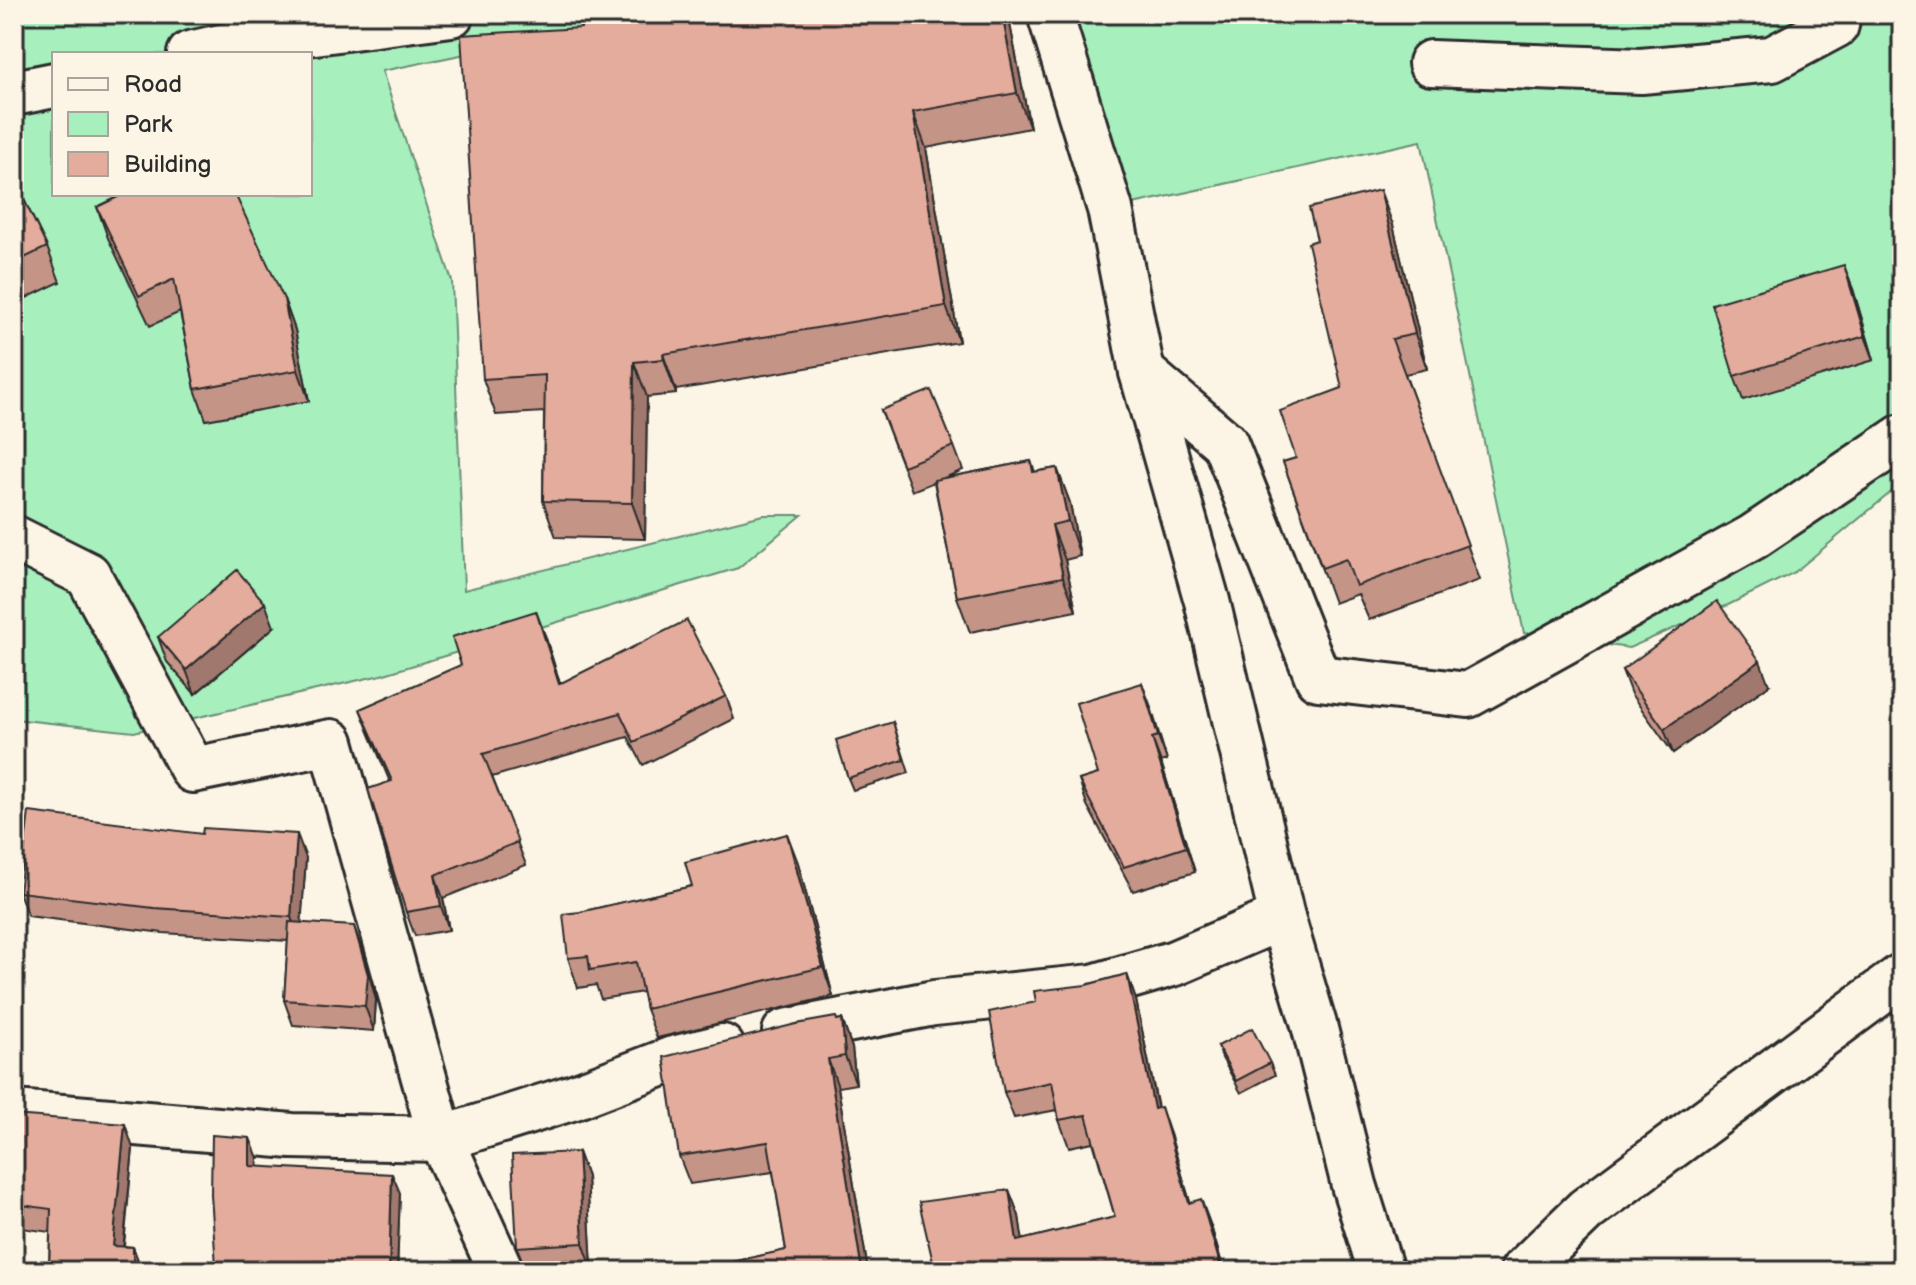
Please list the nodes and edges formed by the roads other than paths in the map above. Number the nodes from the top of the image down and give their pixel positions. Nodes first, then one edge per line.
1 (451, 14) edge
2 (1050, 14) edge
3 (1838, 14) edge
4 (199, 52) edge
5 (1431, 63) dead end
6 (52, 85) edge
7 (14, 93) edge
8 (1142, 372) junction
9 (1902, 437) edge
10 (14, 538) edge
11 (1282, 917) junction
12 (1902, 976) edge
13 (14, 1113) edge
14 (441, 1139) junction
15 (501, 1271) edge
16 (1381, 1271) edge
17 (1523, 1271) edge

1 - 4 street
2 - 8 street
3 - 5 street
6 - 7 street
8 - 9 street
8 - 11 street
10 - 14 street
11 - 14 street
11 - 16 street
12 - 17 street
13 - 14 street
14 - 15 street

